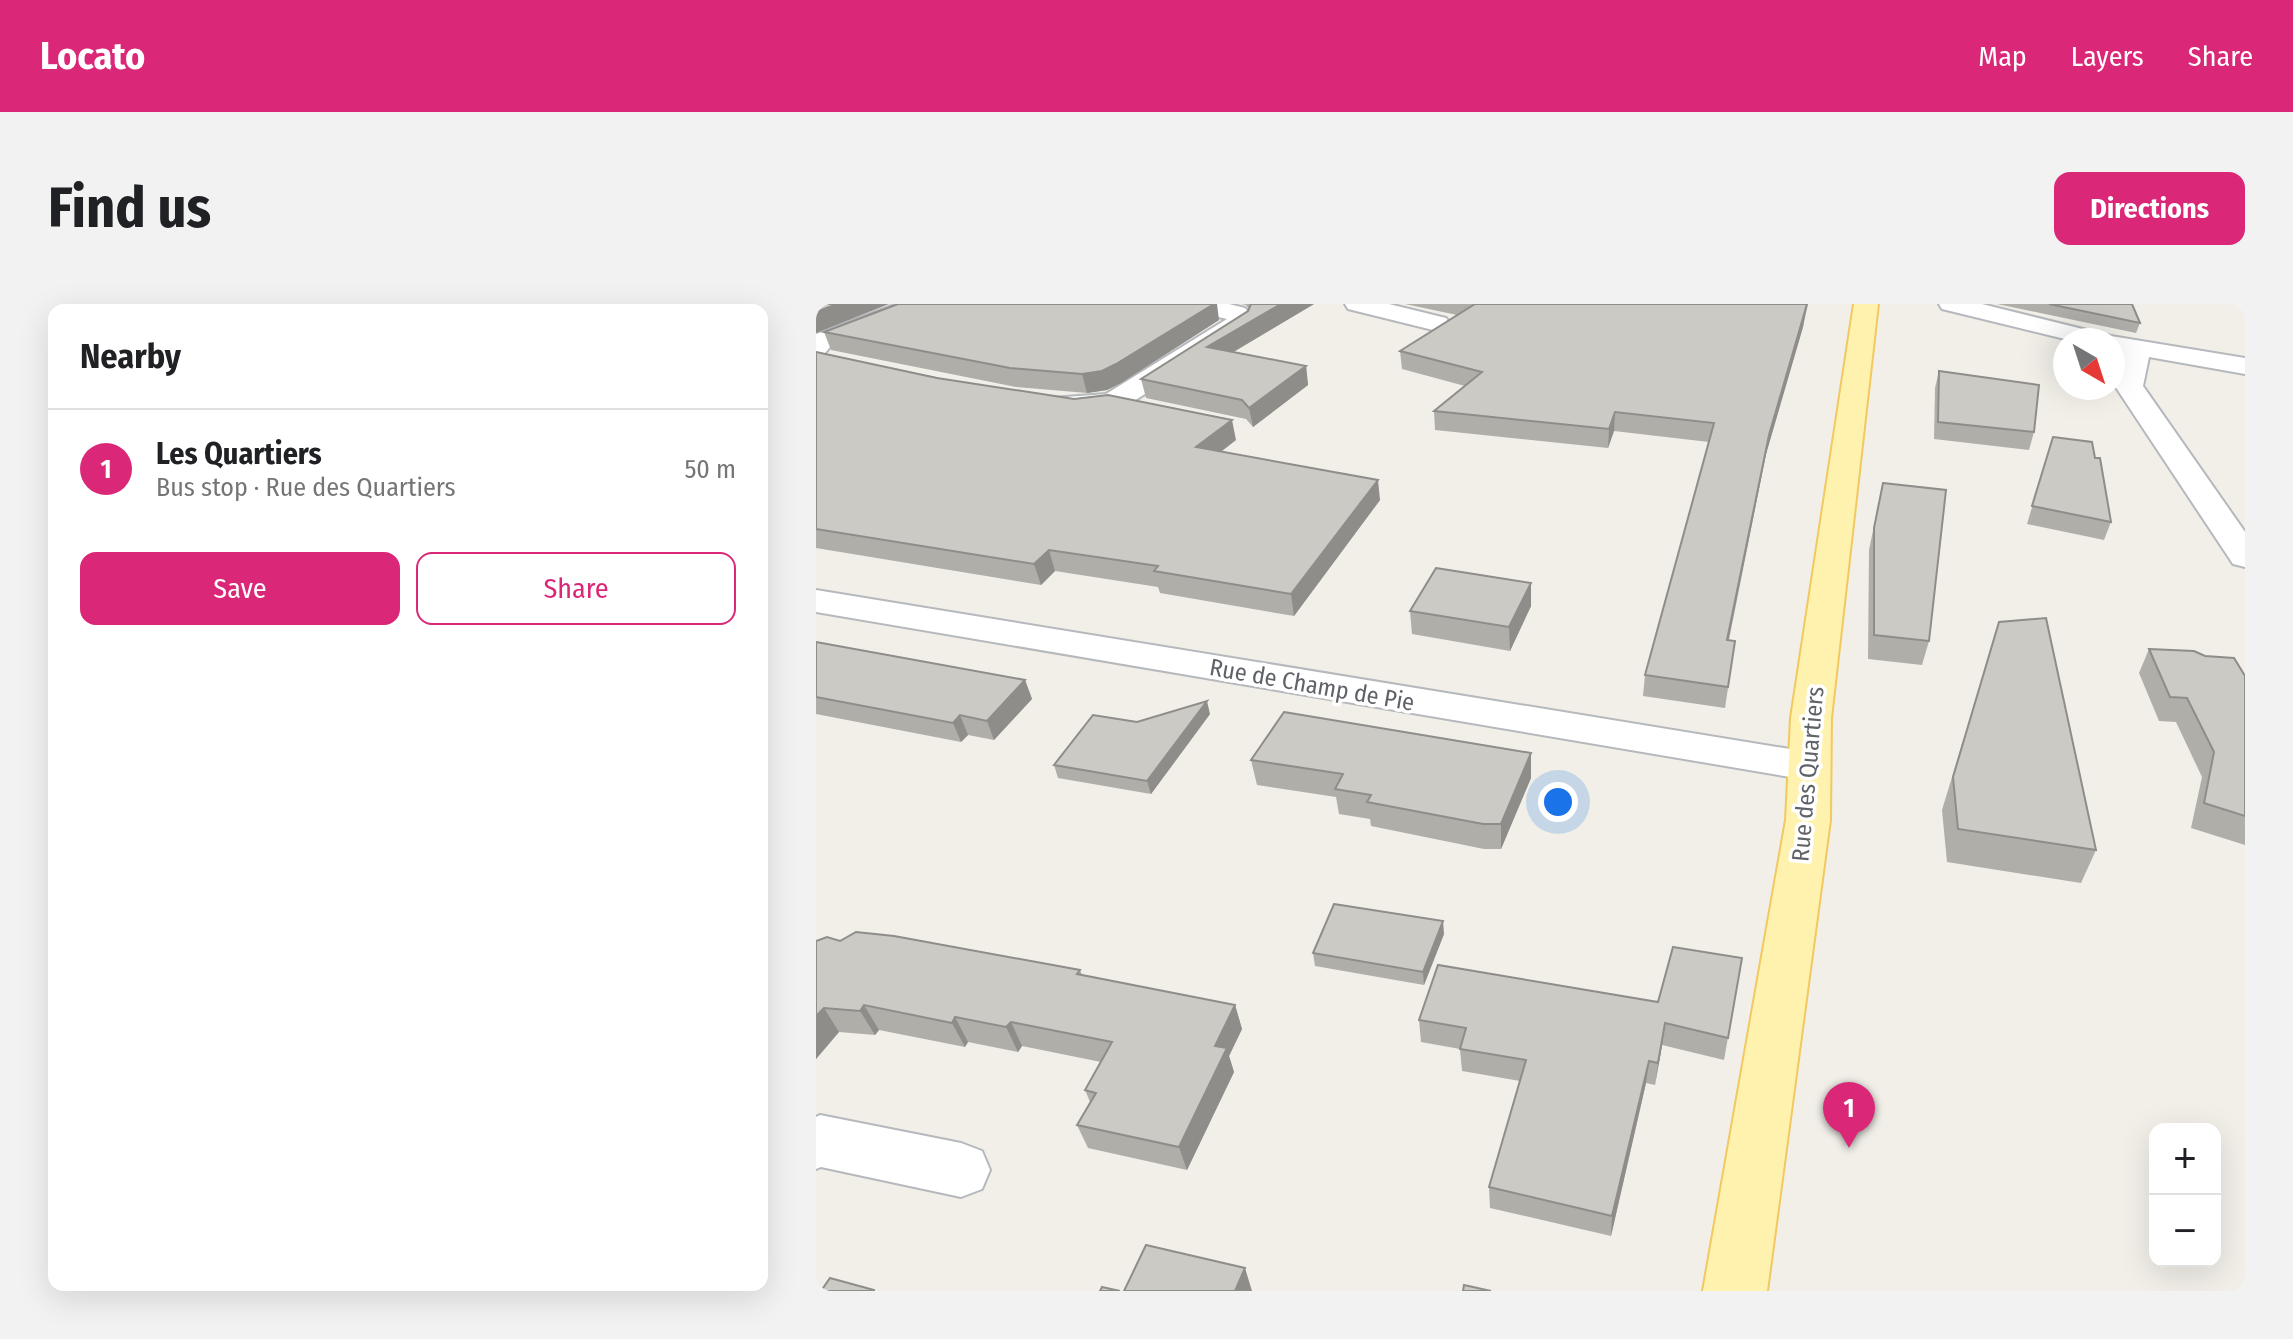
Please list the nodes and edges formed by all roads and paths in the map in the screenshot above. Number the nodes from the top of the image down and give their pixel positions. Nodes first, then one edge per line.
1 (920, 304) edge
2 (1193, 304) edge
3 (1357, 304) edge
4 (1866, 304) edge
5 (1951, 304) edge
6 (1437, 323) dead end
7 (2053, 328) edge
8 (2125, 346) edge
9 (816, 347) edge
10 (816, 358) edge
11 (844, 364) edge
12 (2245, 366) edge
13 (1034, 400) edge
14 (1113, 402) junction
15 (1158, 412) edge
16 (2245, 557) edge
17 (816, 601) edge
18 (1808, 766) junction
19 (816, 1143) edge
20 (961, 1170) dead end
21 (1735, 1291) edge

1 - 9 street
2 - 14 street
3 - 6 street
4 - 18 main road, Rue des Quartiers
5 - 7 street
8 - 12 street
8 - 16 street
10 - 11 street
13 - 14 street
14 - 15 street
17 - 18 street, Rue de Champ de Pie
18 - 21 main road, Rue des Quartiers
19 - 20 street

